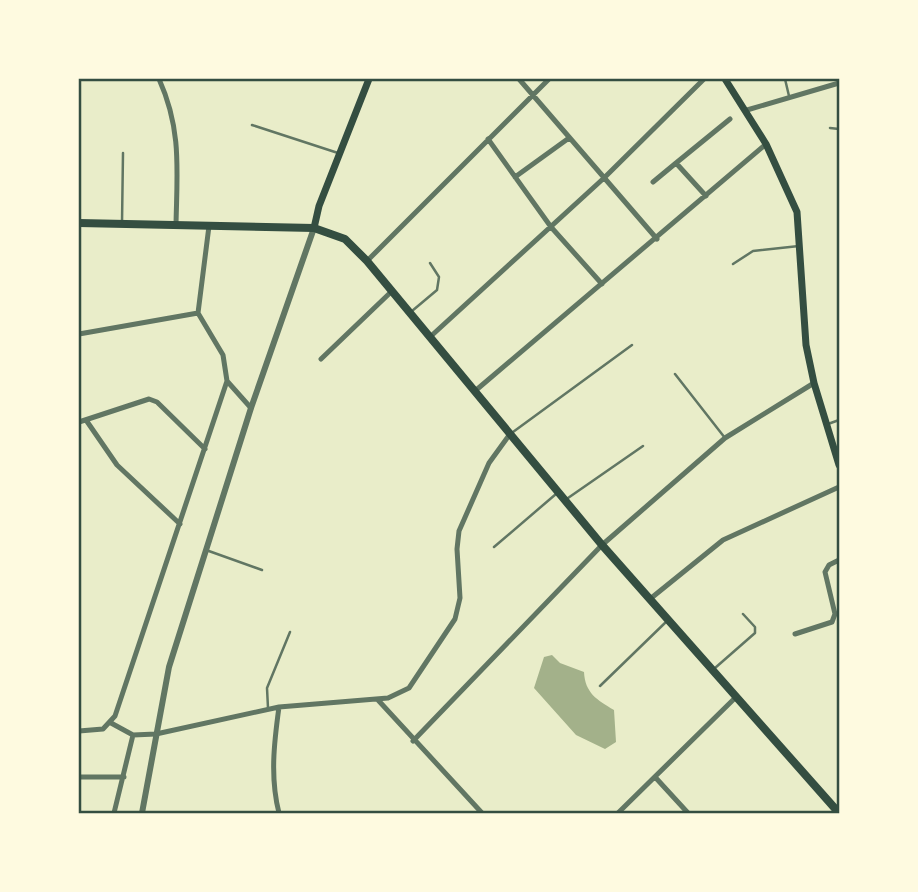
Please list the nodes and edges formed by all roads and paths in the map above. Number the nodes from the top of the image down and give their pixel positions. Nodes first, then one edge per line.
1 (159, 79) edge
2 (369, 79) edge
3 (519, 79) edge
4 (549, 79) edge
5 (705, 79) edge
6 (725, 79) edge
7 (785, 79) edge
8 (826, 82) edge
9 (839, 83) edge
10 (532, 95) junction
11 (789, 96) junction
12 (747, 110) junction
13 (730, 119) dead end
14 (251, 125) dead end
15 (830, 128) dead end
16 (839, 129) edge
17 (569, 138) junction
18 (488, 139) junction
19 (766, 144) junction
20 (123, 153) dead end
21 (340, 153) junction
22 (676, 163) junction
23 (515, 177) junction
24 (604, 178) junction
25 (653, 182) dead end
26 (706, 196) junction
27 (79, 223) edge
28 (122, 224) junction
29 (176, 225) junction
30 (209, 226) junction
31 (551, 227) junction
32 (314, 228) junction
33 (657, 239) junction
34 (801, 246) junction
35 (367, 261) junction
36 (430, 263) dead end
37 (733, 264) dead end
38 (603, 284) junction
39 (392, 290) junction
40 (198, 313) junction
41 (409, 313) junction
42 (79, 334) edge
43 (430, 337) junction
44 (632, 345) dead end
45 (321, 359) dead end
46 (675, 374) dead end
47 (227, 381) junction
48 (814, 383) junction
49 (475, 391) junction
50 (251, 408) junction
51 (86, 420) junction
52 (839, 420) edge
53 (79, 422) edge
54 (828, 424) junction
55 (510, 434) junction
56 (725, 438) junction
57 (643, 446) dead end
58 (205, 449) junction
59 (839, 465) edge
60 (839, 487) edge
61 (558, 492) junction
62 (565, 500) junction
63 (180, 524) junction
64 (602, 545) junction
65 (494, 547) dead end
66 (206, 550) junction
67 (839, 560) edge
68 (262, 570) dead end
69 (650, 600) junction
70 (743, 614) dead end
71 (668, 620) junction
72 (290, 632) dead end
73 (795, 634) dead end
74 (713, 670) junction
75 (600, 686) dead end
76 (736, 697) junction
77 (378, 700) junction
78 (279, 707) junction
79 (268, 709) junction
80 (111, 723) junction
81 (79, 731) edge
82 (156, 734) junction
83 (133, 735) junction
84 (413, 741) junction
85 (79, 777) edge
86 (124, 777) junction
87 (654, 777) junction
88 (835, 812) edge
89 (114, 813) edge
90 (142, 813) edge
91 (279, 813) edge
92 (482, 813) edge
93 (618, 813) edge
94 (688, 813) edge

1 - 29 street
2 - 21 main road
3 - 10 street
4 - 10 street
5 - 24 street
6 - 12 main road
7 - 11 lane
8 - 9 street
8 - 11 street
10 - 17 street
10 - 18 street
11 - 12 street
12 - 19 main road
13 - 22 street
14 - 21 lane
15 - 16 lane
17 - 23 street
17 - 24 street
18 - 23 street
18 - 35 street
19 - 26 street
19 - 34 main road
20 - 28 lane
21 - 32 main road
22 - 25 street
22 - 26 street
23 - 31 street
24 - 31 street
24 - 33 street
26 - 33 street
27 - 28 main road
28 - 29 main road
29 - 30 main road
30 - 32 main road
30 - 40 street
31 - 38 street
31 - 43 street
32 - 35 main road
32 - 50 street
33 - 38 street
34 - 37 lane
34 - 48 main road
35 - 39 main road
36 - 41 lane
38 - 49 street
39 - 41 main road
39 - 45 street
40 - 42 street
40 - 47 street
41 - 43 main road
43 - 49 main road
44 - 55 lane
46 - 56 lane
47 - 50 street
47 - 58 street
48 - 54 main road
48 - 56 street
49 - 55 main road
50 - 66 street
51 - 53 street
51 - 58 street
51 - 63 street
52 - 54 lane
54 - 59 main road
55 - 61 main road
55 - 77 street
56 - 64 street
57 - 62 lane
58 - 63 street
60 - 69 street
61 - 62 main road
61 - 65 lane
62 - 64 main road
63 - 80 street
64 - 69 main road
64 - 84 street
66 - 68 lane
66 - 82 street
67 - 73 street
69 - 71 main road
70 - 74 lane
71 - 74 main road
71 - 75 lane
72 - 79 lane
74 - 76 main road
76 - 87 street
76 - 88 main road
77 - 78 street
77 - 84 street
78 - 79 street
78 - 91 street
79 - 82 street
80 - 81 street
80 - 83 street
82 - 83 street
82 - 90 street
83 - 86 street
84 - 92 street
85 - 86 street
86 - 89 street
87 - 93 street
87 - 94 street

